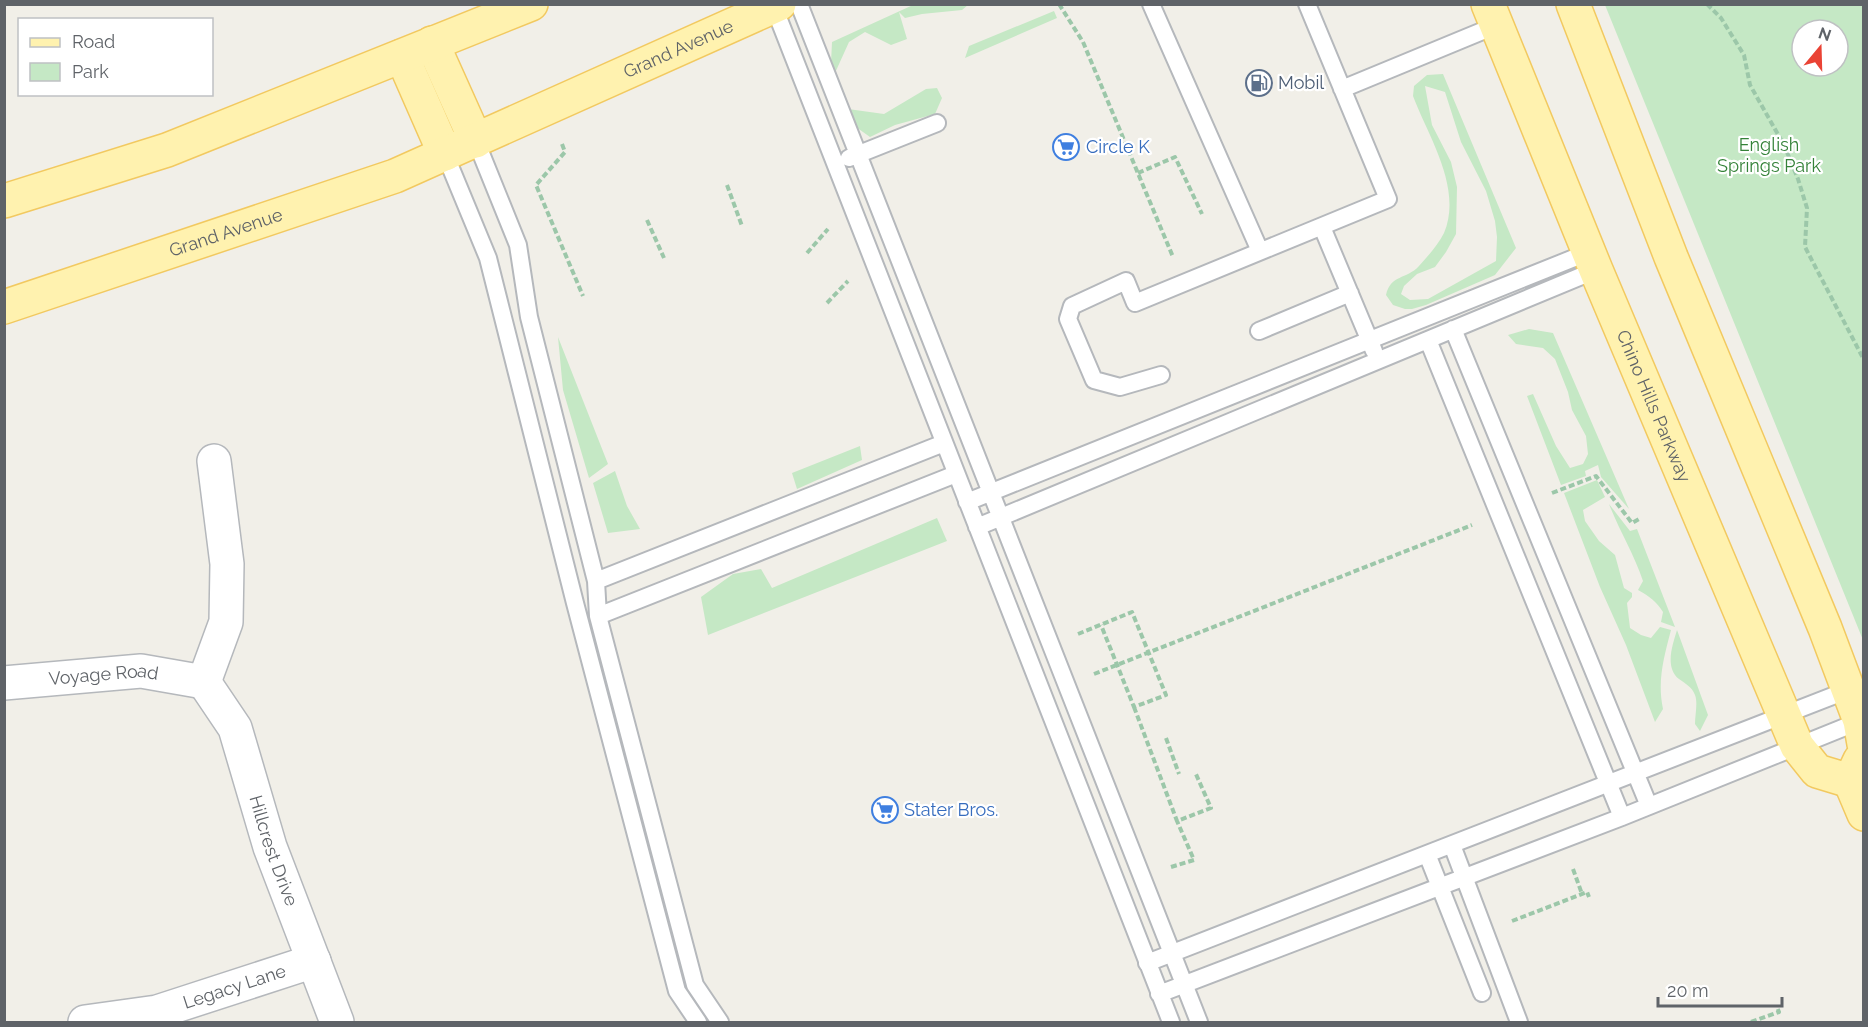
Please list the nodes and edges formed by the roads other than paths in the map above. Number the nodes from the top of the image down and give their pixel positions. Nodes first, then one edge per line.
1 (531, 4) edge
2 (1151, 4) edge
3 (1306, 4) edge
4 (1573, 4) edge
5 (784, 5) edge
6 (1492, 15) edge
7 (432, 43) junction
8 (402, 56) junction
9 (1342, 89) junction
10 (937, 123) dead end
11 (476, 141) junction
12 (445, 153) junction
13 (858, 154) junction
14 (835, 164) junction
15 (4, 201) edge
16 (1322, 226) junction
17 (1260, 251) junction
18 (1592, 261) junction
19 (1350, 293) junction
20 (4, 307) edge
21 (1453, 329) junction
22 (1259, 331) dead end
23 (1428, 340) junction
24 (1370, 341) junction
25 (1378, 360) junction
26 (1161, 375) dead end
27 (944, 443) junction
28 (214, 461) dead end
29 (956, 474) junction
30 (991, 493) junction
31 (967, 502) junction
32 (1000, 517) junction
33 (977, 527) junction
34 (596, 581) junction
35 (598, 616) junction
36 (4, 682) edge
37 (204, 682) junction
38 (1848, 690) junction
39 (1784, 715) junction
40 (1862, 732) edge
41 (1797, 746) junction
42 (1857, 767) edge
43 (1636, 773) junction
44 (1609, 784) junction
45 (1650, 806) junction
46 (1863, 814) edge
47 (1622, 817) junction
48 (1452, 845) junction
49 (1427, 854) junction
50 (1464, 877) junction
51 (1440, 886) junction
52 (1173, 953) junction
53 (314, 961) junction
54 (1147, 963) junction
55 (1185, 984) junction
56 (1482, 993) dead end
57 (1159, 994) junction
58 (85, 1023) edge
59 (338, 1023) edge
60 (698, 1023) edge
61 (720, 1023) edge
62 (1171, 1023) edge
63 (1199, 1023) edge
64 (1519, 1023) edge

1 - 7 main road
2 - 17 lane
3 - 9 lane
4 - 38 main road
5 - 11 main road, Grand Avenue
5 - 13 lane
5 - 14 lane
6 - 9 lane
6 - 18 main road, Chino Hills Parkway
7 - 8 main road
7 - 11 main road
8 - 12 main road
8 - 15 main road
9 - 16 lane
10 - 13 lane
11 - 12 main road, Grand Avenue
11 - 34 lane
12 - 20 main road, Grand Avenue
12 - 60 lane
13 - 14 lane
13 - 30 lane
14 - 27 lane
16 - 17 lane
16 - 19 lane
17 - 26 lane
18 - 21 lane
18 - 24 lane
18 - 39 main road, Chino Hills Parkway
19 - 22 lane
19 - 24 lane
21 - 23 lane
21 - 43 lane
23 - 25 lane
23 - 44 lane
24 - 25 lane
24 - 30 lane
25 - 32 lane
27 - 29 lane
27 - 34 lane
28 - 37 street
29 - 31 lane
29 - 35 lane
30 - 31 lane
30 - 32 lane
31 - 33 lane
32 - 33 lane
32 - 52 lane
33 - 54 lane
34 - 35 lane
35 - 61 lane
36 - 37 street, Voyage Road
37 - 53 street, Hillcrest Drive
38 - 39 lane
38 - 40 main road
39 - 41 main road, Chino Hills Parkway
39 - 43 lane
40 - 41 lane
41 - 42 main road, Chino Hills Parkway
41 - 45 lane
42 - 46 main road, Chino Hills Parkway
43 - 44 lane
43 - 45 lane
44 - 47 lane
44 - 48 lane
45 - 47 lane
47 - 50 lane
48 - 49 lane
48 - 50 lane
49 - 51 lane
49 - 52 lane
50 - 51 lane
50 - 64 lane
51 - 55 lane
51 - 56 lane
52 - 54 lane
52 - 55 lane
53 - 58 street, Legacy Lane
53 - 59 street, Hillcrest Drive
54 - 57 lane
55 - 57 lane
55 - 63 lane
57 - 62 lane

